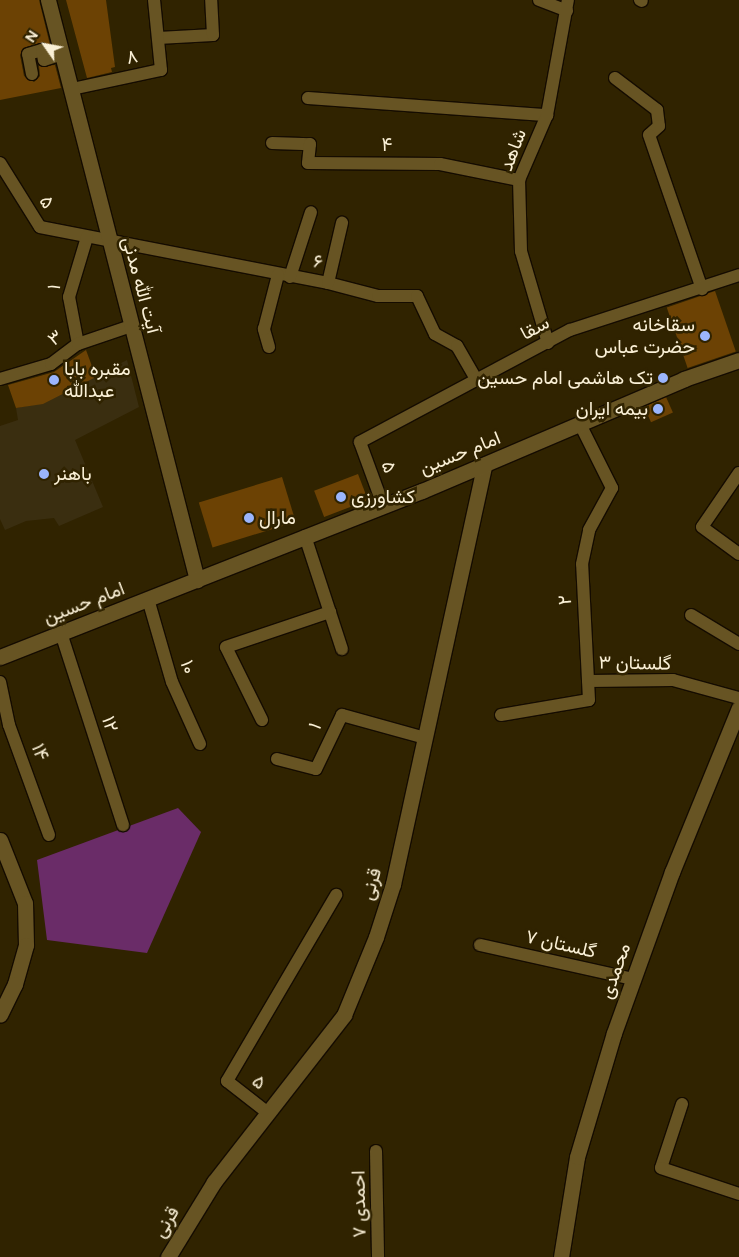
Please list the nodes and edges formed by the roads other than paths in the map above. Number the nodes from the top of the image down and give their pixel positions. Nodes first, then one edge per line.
1 (48, 0) edge
2 (154, 0) edge
3 (211, 0) edge
4 (539, 0) edge
5 (568, 5) edge
6 (158, 38) junction
7 (63, 54) junction
8 (32, 74) dead end
9 (615, 78) dead end
10 (72, 89) junction
11 (308, 98) dead end
12 (547, 115) junction
13 (272, 142) dead end
14 (0, 163) edge
15 (519, 180) junction
16 (311, 212) dead end
17 (342, 223) dead end
18 (86, 237) junction
19 (109, 242) junction
20 (739, 275) edge
21 (284, 276) junction
22 (328, 283) junction
23 (702, 289) junction
24 (131, 326) junction
25 (548, 343) junction
26 (78, 344) junction
27 (269, 347) dead end
28 (739, 360) edge
29 (0, 379) edge
30 (476, 379) junction
31 (580, 424) junction
32 (360, 442) joint
33 (484, 465) junction
34 (739, 473) edge
35 (383, 505) junction
36 (305, 536) junction
37 (739, 554) edge
38 (197, 580) junction
39 (148, 599) junction
40 (330, 612) junction
41 (691, 615) dead end
42 (61, 633) junction
43 (739, 644) edge
44 (342, 649) dead end
45 (0, 657) edge
46 (588, 681) junction
47 (0, 682) edge
48 (739, 698) edge
49 (739, 708) edge
50 (501, 716) dead end
51 (262, 720) dead end
52 (426, 738) junction
53 (200, 744) dead end
54 (277, 760) dead end
55 (123, 826) dead end
56 (49, 835) dead end
57 (0, 840) edge
58 (336, 895) dead end
59 (480, 945) dead end
60 (633, 979) junction
61 (0, 1016) edge
62 (682, 1104) dead end
63 (268, 1113) junction
64 (376, 1151) dead end
65 (739, 1194) edge
66 (168, 1257) edge
67 (378, 1257) edge
68 (561, 1257) edge

1 - 7 street, آیت الله مدنی
2 - 6 street, ۸
3 - 6 street
4 - 5 street
5 - 12 street, شاهد
6 - 10 street, ۸
7 - 8 street
7 - 10 street, آیت الله مدنی
9 - 23 street
10 - 19 street, آیت الله مدنی
11 - 12 street
12 - 15 street, شاهد
13 - 15 street, ۴
14 - 18 street, ۵
15 - 25 street, شاهد
16 - 21 street
17 - 22 street
18 - 19 street, ۵
18 - 26 street, ۱
19 - 21 street, ۶
19 - 24 street, آیت الله مدنی
20 - 23 street, سقا
21 - 22 street, ۶
21 - 27 street
22 - 30 street, ۶
23 - 25 street, سقا
24 - 26 street, ۳
24 - 38 street, آیت الله مدنی
25 - 30 street, سقا
26 - 29 street, ۳
28 - 31 street, امام حسین
30 - 32 street, سقا
31 - 33 street, امام حسین
31 - 46 street, ۲
32 - 35 street, ۵
33 - 35 street, امام حسین
33 - 52 street, قرنی
34 - 37 street
35 - 36 street, امام حسین
36 - 38 street, امام حسین
36 - 40 street
38 - 39 street, امام حسین
39 - 42 street, امام حسین
39 - 53 street, ۱۰
40 - 44 street
40 - 51 street
41 - 43 street
42 - 45 street, امام حسین
42 - 55 street, ۱۲
46 - 48 street, گلستان ۳
46 - 50 street, ۲
47 - 56 street, ۱۴
49 - 60 street, محمدی
52 - 54 street, ۱
52 - 63 street, قرنی
57 - 61 street
58 - 63 street, ۵
59 - 60 street, گلستان ۷
60 - 68 street, محمدی
62 - 65 street
63 - 66 street, قرنی
64 - 67 street, احمدی ۷

